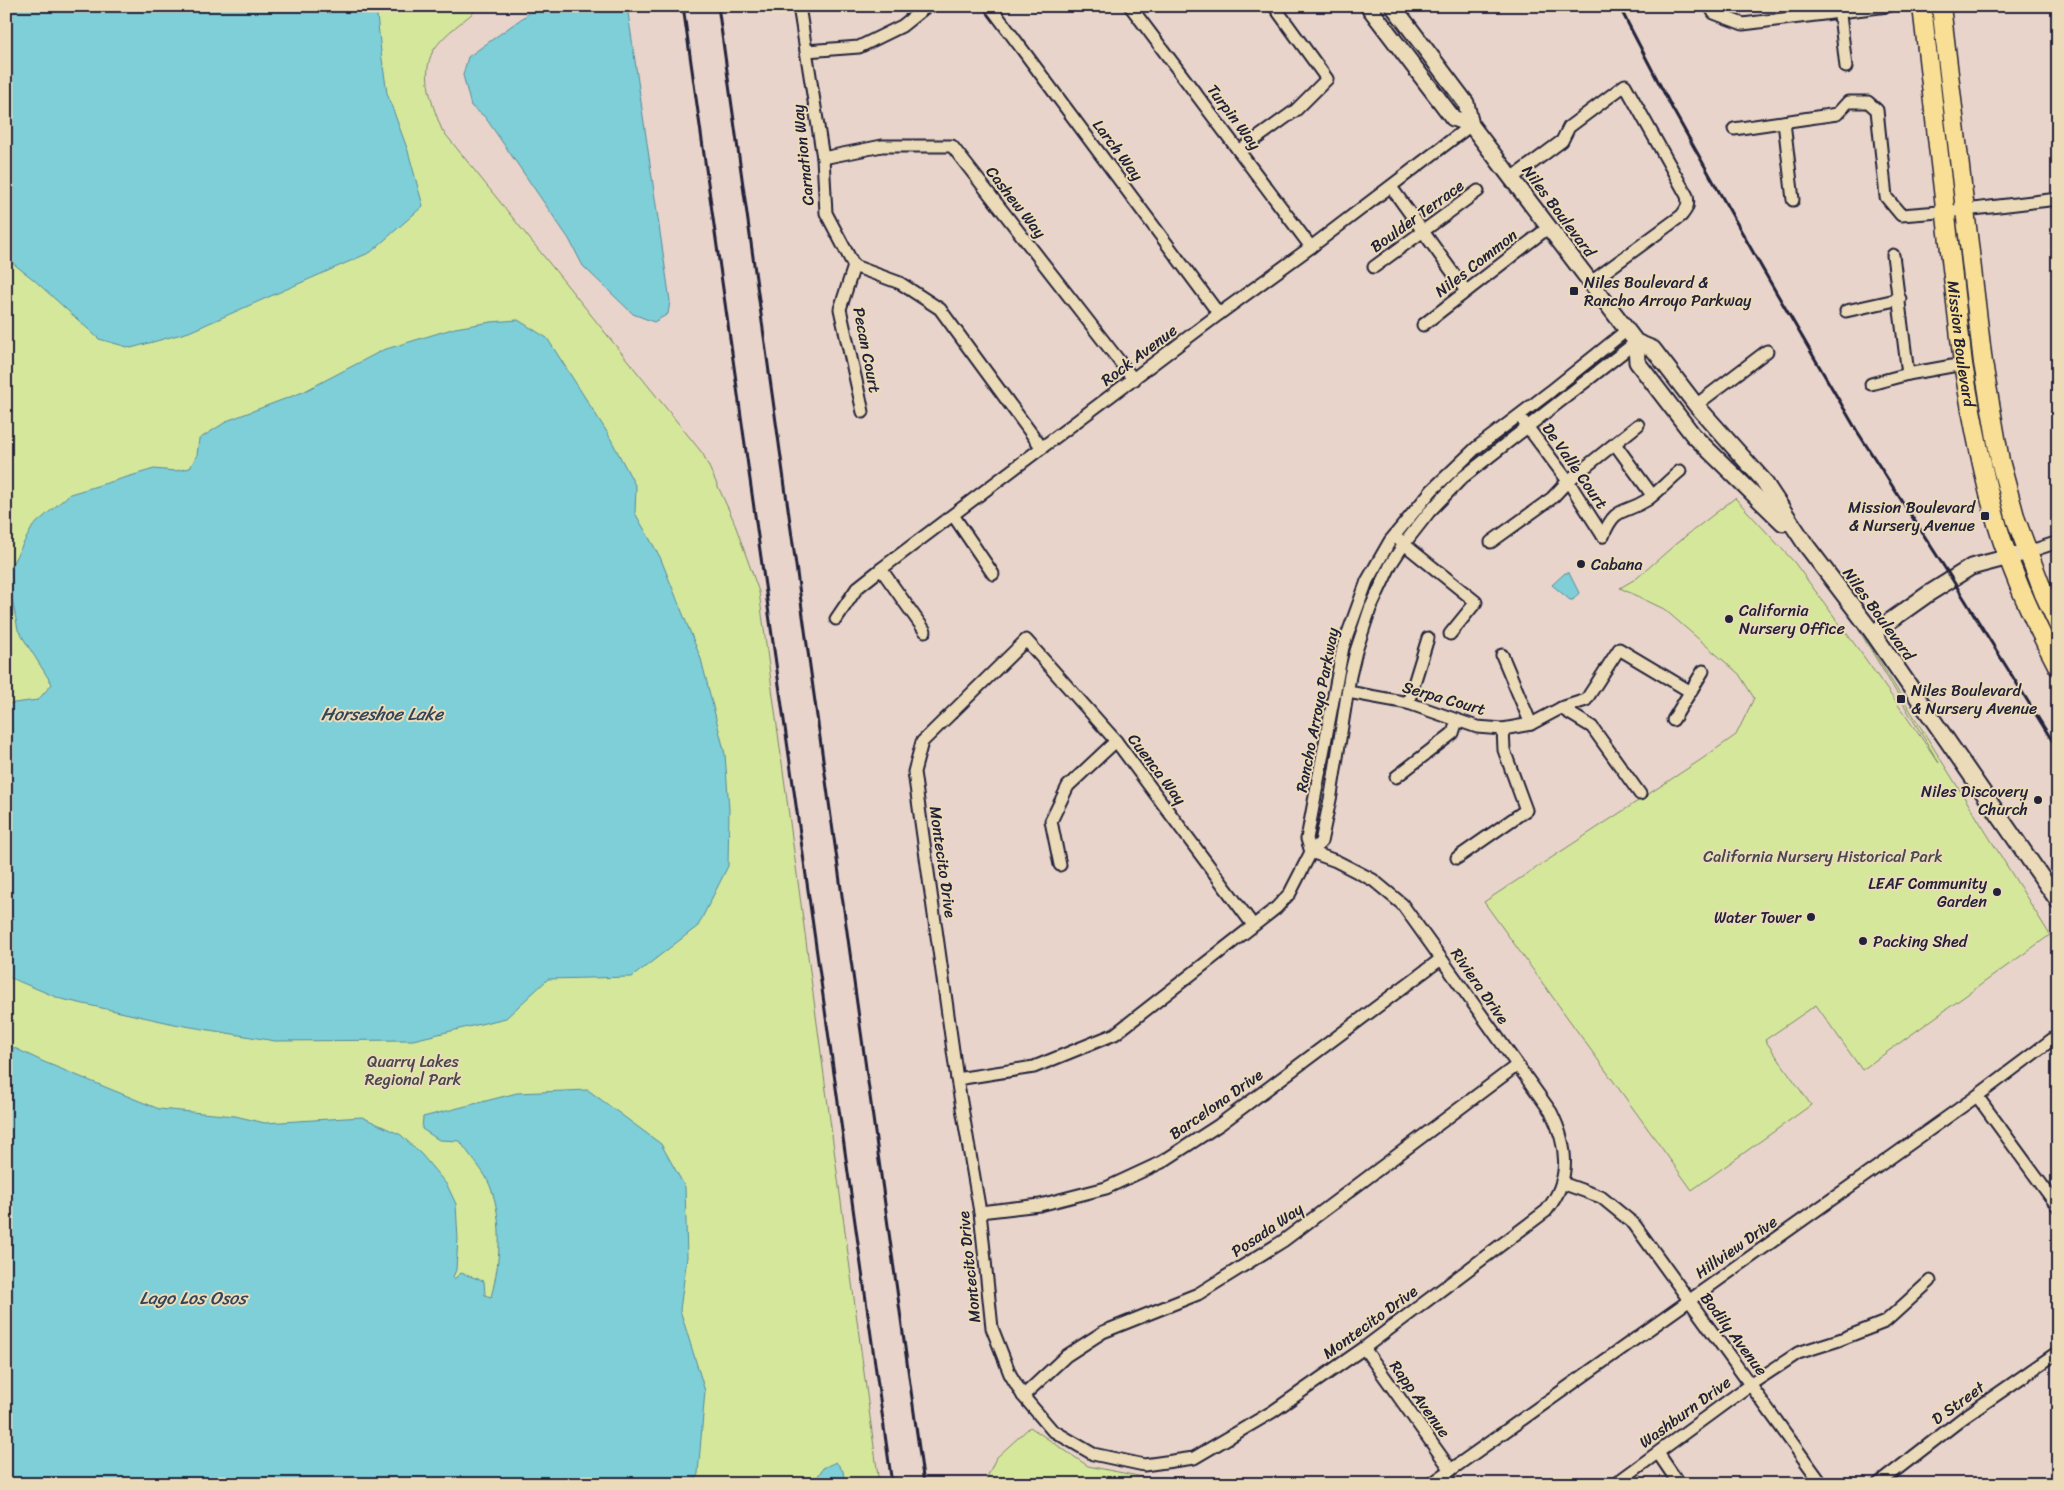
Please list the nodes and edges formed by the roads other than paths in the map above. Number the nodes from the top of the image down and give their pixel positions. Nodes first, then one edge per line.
1 (799, 6) edge
2 (927, 6) edge
3 (990, 6) edge
4 (1130, 6) edge
5 (1274, 6) edge
6 (1368, 6) edge
7 (1393, 6) edge
8 (1710, 6) edge
9 (1888, 6) edge
10 (1922, 6) edge
11 (1941, 6) edge
12 (1839, 9) edge
13 (806, 51) junction
14 (1846, 67) dead end
15 (1784, 122) junction
16 (1471, 125) junction
17 (1734, 129) dead end
18 (1239, 152) junction
19 (823, 158) junction
20 (1512, 178) junction
21 (1391, 187) junction
22 (1478, 192) dead end
23 (2058, 199) edge
24 (1793, 200) dead end
25 (1965, 210) junction
26 (1946, 212) junction
27 (1549, 227) junction
28 (1423, 232) junction
29 (1311, 248) junction
30 (1894, 255) dead end
31 (854, 266) junction
32 (1374, 268) dead end
33 (1591, 282) junction
34 (1466, 291) junction
35 (1900, 299) junction
36 (1846, 312) dead end
37 (1219, 314) junction
38 (1422, 325) dead end
39 (1632, 336) junction
40 (1767, 351) dead end
41 (1963, 364) junction
42 (1908, 374) junction
43 (1134, 380) junction
44 (1871, 384) dead end
45 (1696, 405) junction
46 (863, 412) dead end
47 (1519, 415) junction
48 (1638, 425) dead end
49 (1528, 427) junction
50 (1615, 444) junction
51 (1042, 448) junction
52 (1680, 471) dead end
53 (1568, 481) junction
54 (1652, 495) junction
55 (953, 516) junction
56 (1394, 536) junction
57 (1491, 542) dead end
58 (2058, 542) edge
59 (1404, 544) junction
60 (1806, 545) junction
61 (2028, 552) junction
62 (2009, 557) junction
63 (881, 569) junction
64 (993, 574) dead end
65 (836, 618) dead end
66 (2058, 624) edge
67 (925, 631) dead end
68 (1873, 633) junction
69 (1450, 634) dead end
70 (1428, 638) dead end
71 (1026, 640) joint
72 (1502, 655) dead end
73 (2058, 667) edge
74 (1703, 671) dead end
75 (1348, 692) junction
76 (1691, 692) junction
77 (1408, 703) junction
78 (1561, 708) junction
79 (1673, 720) dead end
80 (1458, 721) junction
81 (1531, 724) junction
82 (1503, 729) junction
83 (1116, 741) junction
84 (1396, 777) dead end
85 (1640, 794) dead end
86 (1311, 852) junction
87 (1457, 858) dead end
88 (1060, 865) dead end
89 (2058, 902) edge
90 (1253, 925) junction
91 (1441, 959) junction
92 (2058, 1035) edge
93 (1516, 1066) junction
94 (957, 1079) junction
95 (1977, 1096) junction
96 (1562, 1183) junction
97 (2058, 1207) edge
98 (980, 1212) junction
99 (1930, 1281) dead end
100 (1689, 1301) junction
101 (1364, 1348) junction
102 (2058, 1352) edge
103 (1751, 1384) junction
104 (1023, 1396) junction
105 (1658, 1453) junction
106 (1451, 1470) junction
107 (1431, 1484) edge
108 (1615, 1484) edge
109 (1679, 1484) edge
110 (1822, 1484) edge
111 (1878, 1484) edge

1 - 13 street, Carnation Way
2 - 13 street
3 - 37 street, Larch Way
4 - 18 street, Turpin Way
5 - 18 street
6 - 16 main road, Niles Boulevard
7 - 16 main road, Niles Boulevard
8 - 12 street
9 - 12 street
10 - 26 main road, Mission Boulevard
11 - 25 main road, Mission Boulevard
12 - 14 street
13 - 19 street, Carnation Way
15 - 17 street
15 - 24 street
15 - 26 street
16 - 20 main road, Niles Boulevard
16 - 21 street, Rock Avenue
18 - 29 street, Turpin Way
19 - 31 street, Carnation Way
19 - 43 street, Cashew Way
20 - 27 main road, Niles Boulevard
20 - 33 street
21 - 28 street
21 - 29 street, Rock Avenue
22 - 28 street, Boulder Terrace
23 - 25 street
25 - 26 street
25 - 61 main road, Mission Boulevard
26 - 41 main road, Mission Boulevard
27 - 33 main road, Niles Boulevard
27 - 34 street, Niles Common
28 - 32 street, Boulder Terrace
28 - 34 street
29 - 37 street, Rock Avenue
30 - 35 street
31 - 46 street, Pecan Court
31 - 51 street
33 - 39 main road, Niles Boulevard
34 - 38 street, Niles Common
35 - 36 street
35 - 42 street
37 - 43 street, Rock Avenue
39 - 45 main road, Niles Boulevard
39 - 47 street, Rancho Arroyo Parkway
39 - 49 street, Rancho Arroyo Parkway
39 - 60 main road, Niles Boulevard
40 - 45 street
41 - 42 street
41 - 62 main road, Mission Boulevard
42 - 44 street
43 - 51 street, Rock Avenue
45 - 60 main road, Niles Boulevard
47 - 49 street, De Valle Court
47 - 56 street, Rancho Arroyo Parkway
48 - 50 street
49 - 53 street, De Valle Court
49 - 59 street, Rancho Arroyo Parkway
50 - 53 street
50 - 54 street
51 - 55 street, Rock Avenue
52 - 54 street
53 - 54 street, De Valle Court
53 - 57 street
55 - 63 street, Rock Avenue
55 - 64 street
56 - 59 street
56 - 86 street, Rancho Arroyo Parkway
58 - 61 street
59 - 69 street
59 - 75 street, Rancho Arroyo Parkway
60 - 68 main road, Niles Boulevard
61 - 62 main road
61 - 66 main road, Mission Boulevard
62 - 68 main road
62 - 73 main road, Mission Boulevard
63 - 65 street, Rock Avenue
63 - 67 street
68 - 89 main road, Niles Boulevard
70 - 77 street
71 - 83 street, Cuenca Way
71 - 94 street, Montecito Drive
72 - 81 street
74 - 76 street
75 - 77 street, Serpa Court
75 - 86 street, Rancho Arroyo Parkway
76 - 78 street, Serpa Court
76 - 79 street
77 - 80 street, Serpa Court
78 - 81 street, Serpa Court
78 - 85 street
80 - 82 street, Serpa Court
80 - 84 street
81 - 82 street, Serpa Court
82 - 87 street
83 - 88 street
83 - 90 street, Cuenca Way
86 - 90 street, Rancho Arroyo Parkway
86 - 91 street, Riviera Drive
90 - 94 street, Rancho Arroyo Parkway
91 - 93 street, Riviera Drive
91 - 98 street, Barcelona Drive
92 - 95 street, Hillview Drive
93 - 96 street, Riviera Drive
93 - 104 street, Posada Way
94 - 98 street, Montecito Drive
95 - 97 street
95 - 100 street, Hillview Drive
96 - 100 street, Bodily Avenue
96 - 101 street, Montecito Drive
98 - 104 street, Montecito Drive
99 - 103 street, Washburn Drive
100 - 103 street, Bodily Avenue
100 - 106 street, Hillview Drive
101 - 104 street, Montecito Drive
101 - 106 street, Rapp Avenue
102 - 111 street, D Street
103 - 105 street, Washburn Drive
103 - 110 street, Bodily Avenue
105 - 108 street, Washburn Drive
105 - 109 street
106 - 107 street, Hillview Drive

